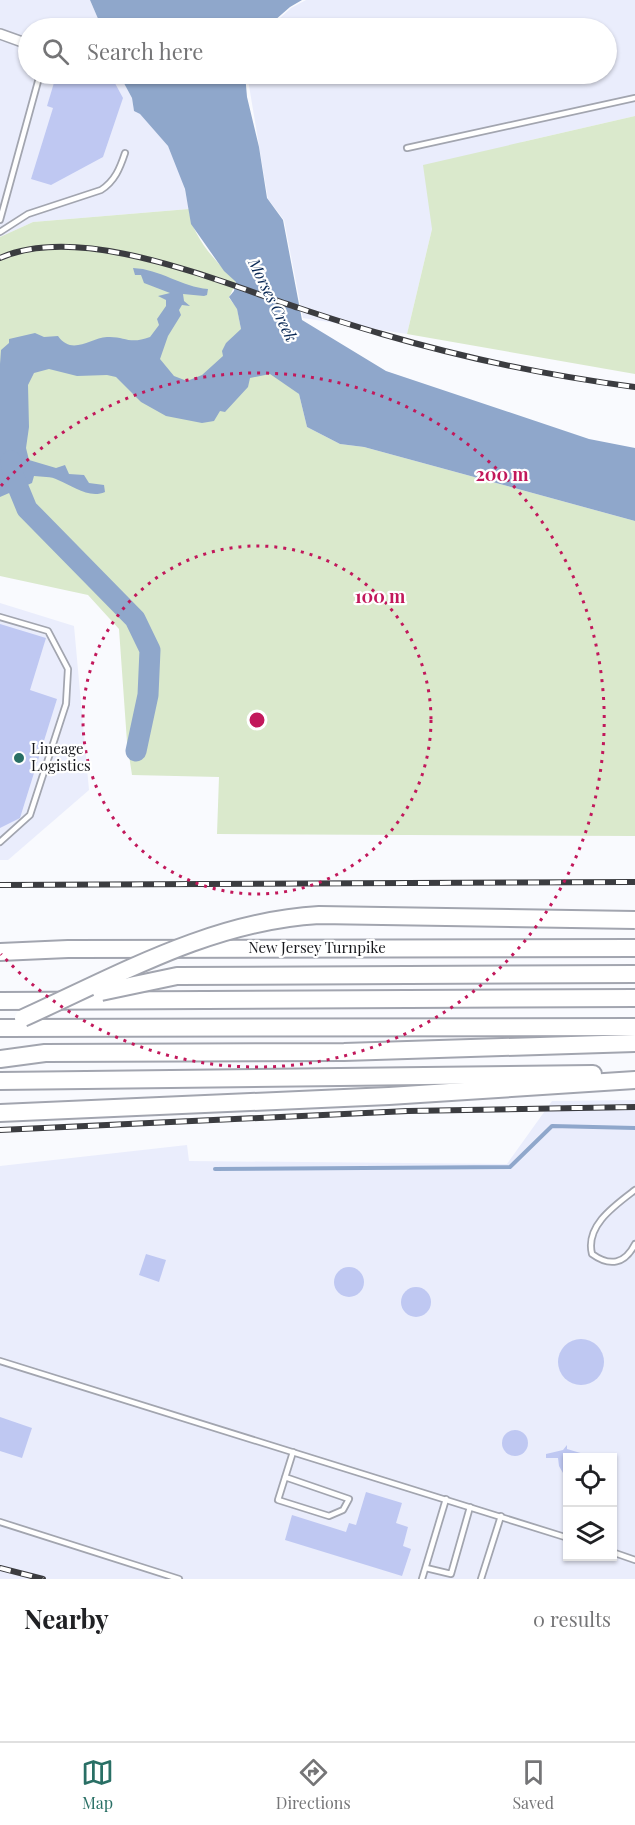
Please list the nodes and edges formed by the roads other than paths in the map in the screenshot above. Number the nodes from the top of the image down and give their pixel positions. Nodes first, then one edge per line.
1 (0, 34) edge
2 (18, 40) edge
3 (37, 84) edge
4 (635, 98) edge
5 (407, 148) dead end
6 (125, 153) dead end
7 (0, 220) edge
8 (0, 232) edge
9 (0, 617) edge
10 (0, 842) edge
11 (635, 920) edge
12 (635, 948) edge
13 (0, 952) edge
14 (635, 974) edge
15 (635, 998) edge
16 (0, 1001) edge
17 (23, 1018) junction
18 (635, 1027) edge
19 (0, 1028) edge
20 (635, 1044) edge
21 (0, 1059) edge
22 (635, 1074) edge
23 (635, 1080) edge
24 (0, 1081) edge
25 (0, 1113) edge
26 (635, 1190) edge
27 (635, 1244) edge
28 (0, 1361) edge
29 (293, 1452) junction
30 (285, 1477) junction
31 (446, 1499) junction
32 (470, 1507) junction
33 (501, 1516) junction
34 (0, 1522) edge
35 (563, 1537) edge
36 (617, 1554) edge
37 (635, 1560) edge
38 (426, 1568) junction
39 (178, 1579) edge
40 (422, 1579) edge
41 (481, 1579) edge

1 - 2 street
3 - 7 lane
4 - 5 lane
6 - 8 lane
9 - 10 lane
11 - 17 highway, bridge
12 - 13 highway, New Jersey Turnpike
14 - 17 highway, bridge
15 - 16 highway
17 - 19 highway
18 - 19 highway
20 - 21 highway
22 - 24 highway
23 - 25 highway
26 - 27 lane
28 - 29 lane
29 - 30 lane
29 - 31 lane
30 - 30 lane
31 - 32 lane
31 - 38 lane
32 - 33 lane
32 - 38 lane
33 - 35 lane
33 - 41 lane
34 - 39 lane
36 - 37 lane
38 - 40 lane

